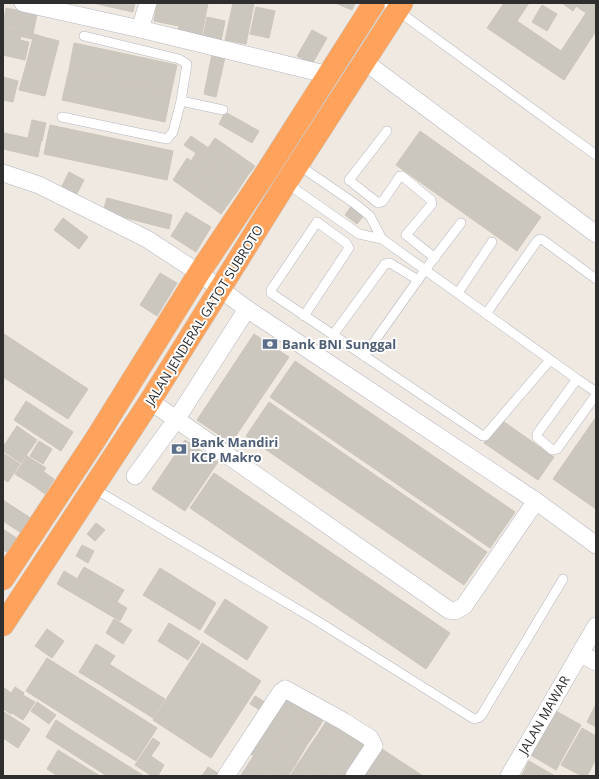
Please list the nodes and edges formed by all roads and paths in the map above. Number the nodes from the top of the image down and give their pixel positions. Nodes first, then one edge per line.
1 (23, 3) edge
2 (148, 3) edge
3 (374, 3) edge
4 (396, 5) edge
5 (140, 29) junction
6 (84, 36) dead end
7 (186, 40) junction
8 (181, 60) junction
9 (365, 62) junction
10 (329, 75) junction
11 (181, 101) junction
12 (223, 110) dead end
13 (62, 117) dead end
14 (387, 132) dead end
15 (596, 155) edge
16 (289, 159) junction
17 (3, 173) edge
18 (277, 177) junction
19 (462, 224) dead end
20 (596, 234) edge
21 (382, 239) junction
22 (492, 242) dead end
23 (434, 258) junction
24 (425, 270) junction
25 (200, 273) junction
26 (596, 279) edge
27 (418, 280) junction
28 (220, 288) junction
29 (458, 293) junction
30 (247, 309) junction
31 (486, 314) junction
32 (304, 316) junction
33 (334, 335) junction
34 (364, 356) junction
35 (550, 360) junction
36 (577, 379) junction
37 (596, 394) edge
38 (150, 401) junction
39 (176, 420) junction
40 (135, 476) dead end
41 (93, 488) junction
42 (536, 501) junction
43 (596, 545) edge
44 (3, 579) edge
45 (563, 579) dead end
46 (3, 625) edge
47 (596, 626) edge
48 (580, 653) junction
49 (596, 662) edge
50 (512, 775) edge
51 (226, 776) edge
52 (354, 776) edge

1 - 5 street
2 - 5 street
3 - 10 highway, JALAN JENDERAL GATOT SUBROTO
4 - 9 highway, JALAN JENDERAL GATOT SUBROTO
4 - 15 lane
5 - 7 street
6 - 8 lane
7 - 8 lane
7 - 10 street
8 - 11 lane
9 - 16 highway, JALAN JENDERAL GATOT SUBROTO
9 - 20 street
10 - 16 highway, JALAN JENDERAL GATOT SUBROTO
11 - 12 lane
11 - 13 lane
14 - 23 lane
16 - 18 highway, JALAN JENDERAL GATOT SUBROTO
16 - 21 lane
17 - 25 street
18 - 21 lane
18 - 25 highway, JALAN JENDERAL GATOT SUBROTO
18 - 28 highway, JALAN JENDERAL GATOT SUBROTO
19 - 23 lane
21 - 24 lane
22 - 29 lane
23 - 24 lane
24 - 27 lane
24 - 29 lane
25 - 28 street
25 - 44 highway, JALAN JENDERAL GATOT SUBROTO
26 - 31 lane
27 - 33 lane
27 - 34 lane
28 - 30 street
28 - 38 highway, JALAN JENDERAL GATOT SUBROTO
29 - 31 lane
30 - 39 street
30 - 42 street
31 - 35 lane
32 - 32 lane
32 - 33 lane
33 - 34 lane
34 - 35 lane
35 - 36 lane
36 - 37 lane
36 - 37 lane
38 - 39 street
38 - 41 highway, JALAN JENDERAL GATOT SUBROTO
39 - 40 street
39 - 42 street
41 - 45 lane
41 - 46 highway, JALAN JENDERAL GATOT SUBROTO
42 - 43 street
47 - 48 street, JALAN MAWAR
48 - 49 street
48 - 50 street, JALAN MAWAR
51 - 52 street

